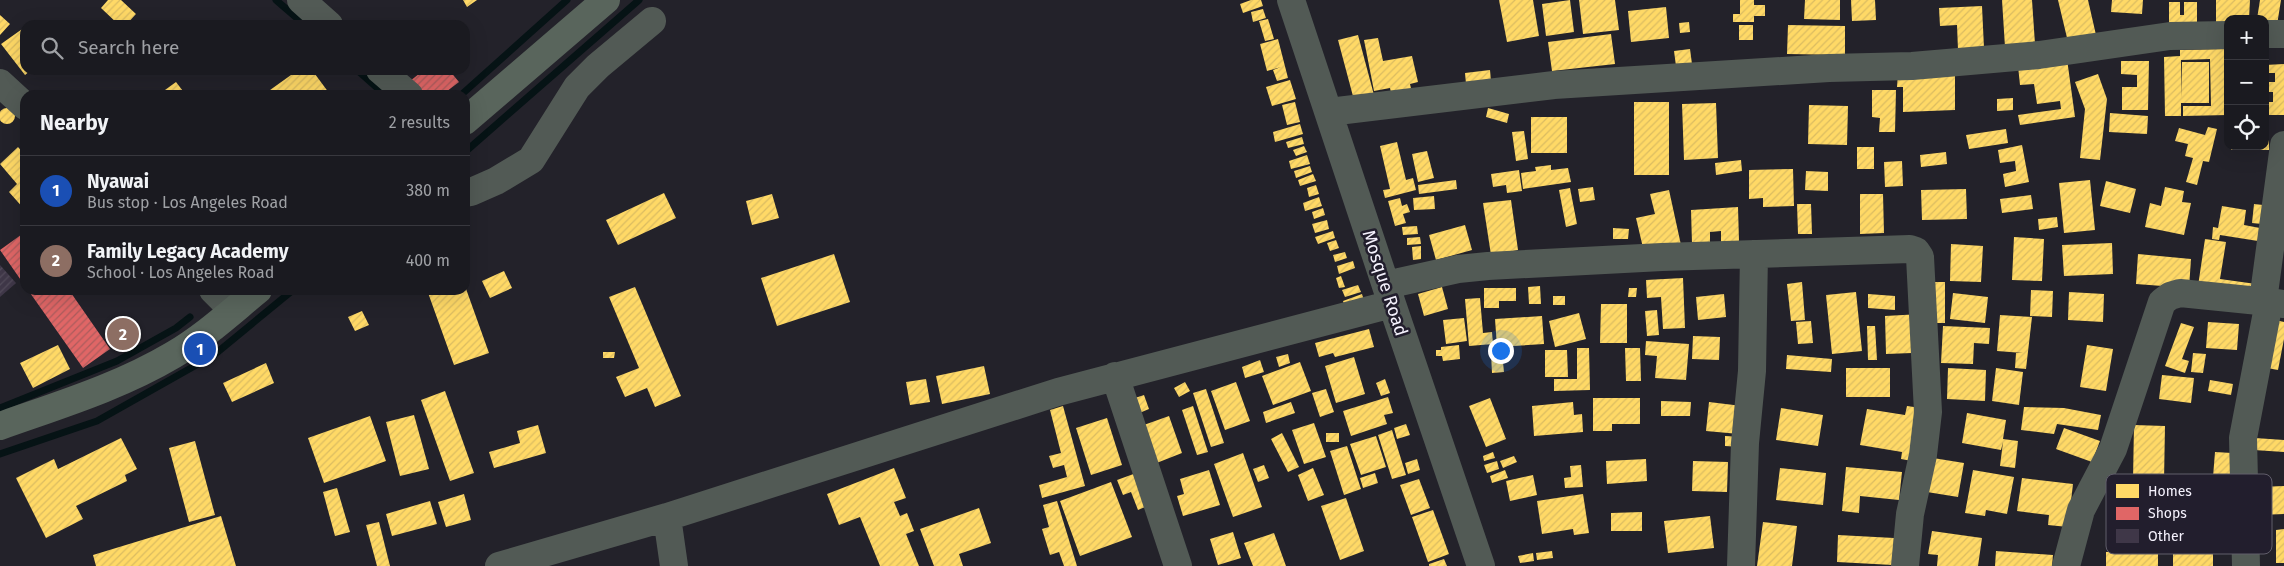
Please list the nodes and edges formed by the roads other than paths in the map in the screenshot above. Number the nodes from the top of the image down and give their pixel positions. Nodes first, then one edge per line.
1 (301, 0) edge
2 (606, 0) edge
3 (1291, 0) edge
4 (323, 20) edge
5 (652, 21) dead end
6 (2269, 34) edge
7 (2284, 34) edge
8 (2224, 35) edge
9 (386, 75) edge
10 (0, 83) edge
11 (403, 90) edge
12 (20, 101) edge
13 (1329, 112) junction
14 (470, 117) edge
15 (2284, 145) edge
16 (470, 192) edge
17 (1754, 254) junction
18 (1389, 294) junction
19 (219, 295) edge
20 (252, 295) edge
21 (2272, 302) edge
22 (233, 310) junction
23 (1115, 376) junction
24 (0, 426) edge
25 (2244, 474) edge
26 (667, 518) junction
27 (499, 566) edge
28 (674, 566) edge
29 (1178, 566) edge
30 (1481, 566) edge
31 (1741, 566) edge
32 (1905, 566) edge
33 (2066, 566) edge

1 - 4 street
2 - 14 main road
3 - 13 street, Mosque Road
5 - 16 street
6 - 7 street
8 - 13 street
9 - 11 street
10 - 12 street
13 - 18 street, Mosque Road
15 - 21 street
17 - 18 street
17 - 31 street
17 - 32 street
18 - 23 street
18 - 30 street, Mosque Road
19 - 22 street
20 - 22 main road
21 - 25 street
21 - 33 street
22 - 24 main road
23 - 26 street
23 - 29 street
26 - 27 street
26 - 28 street

